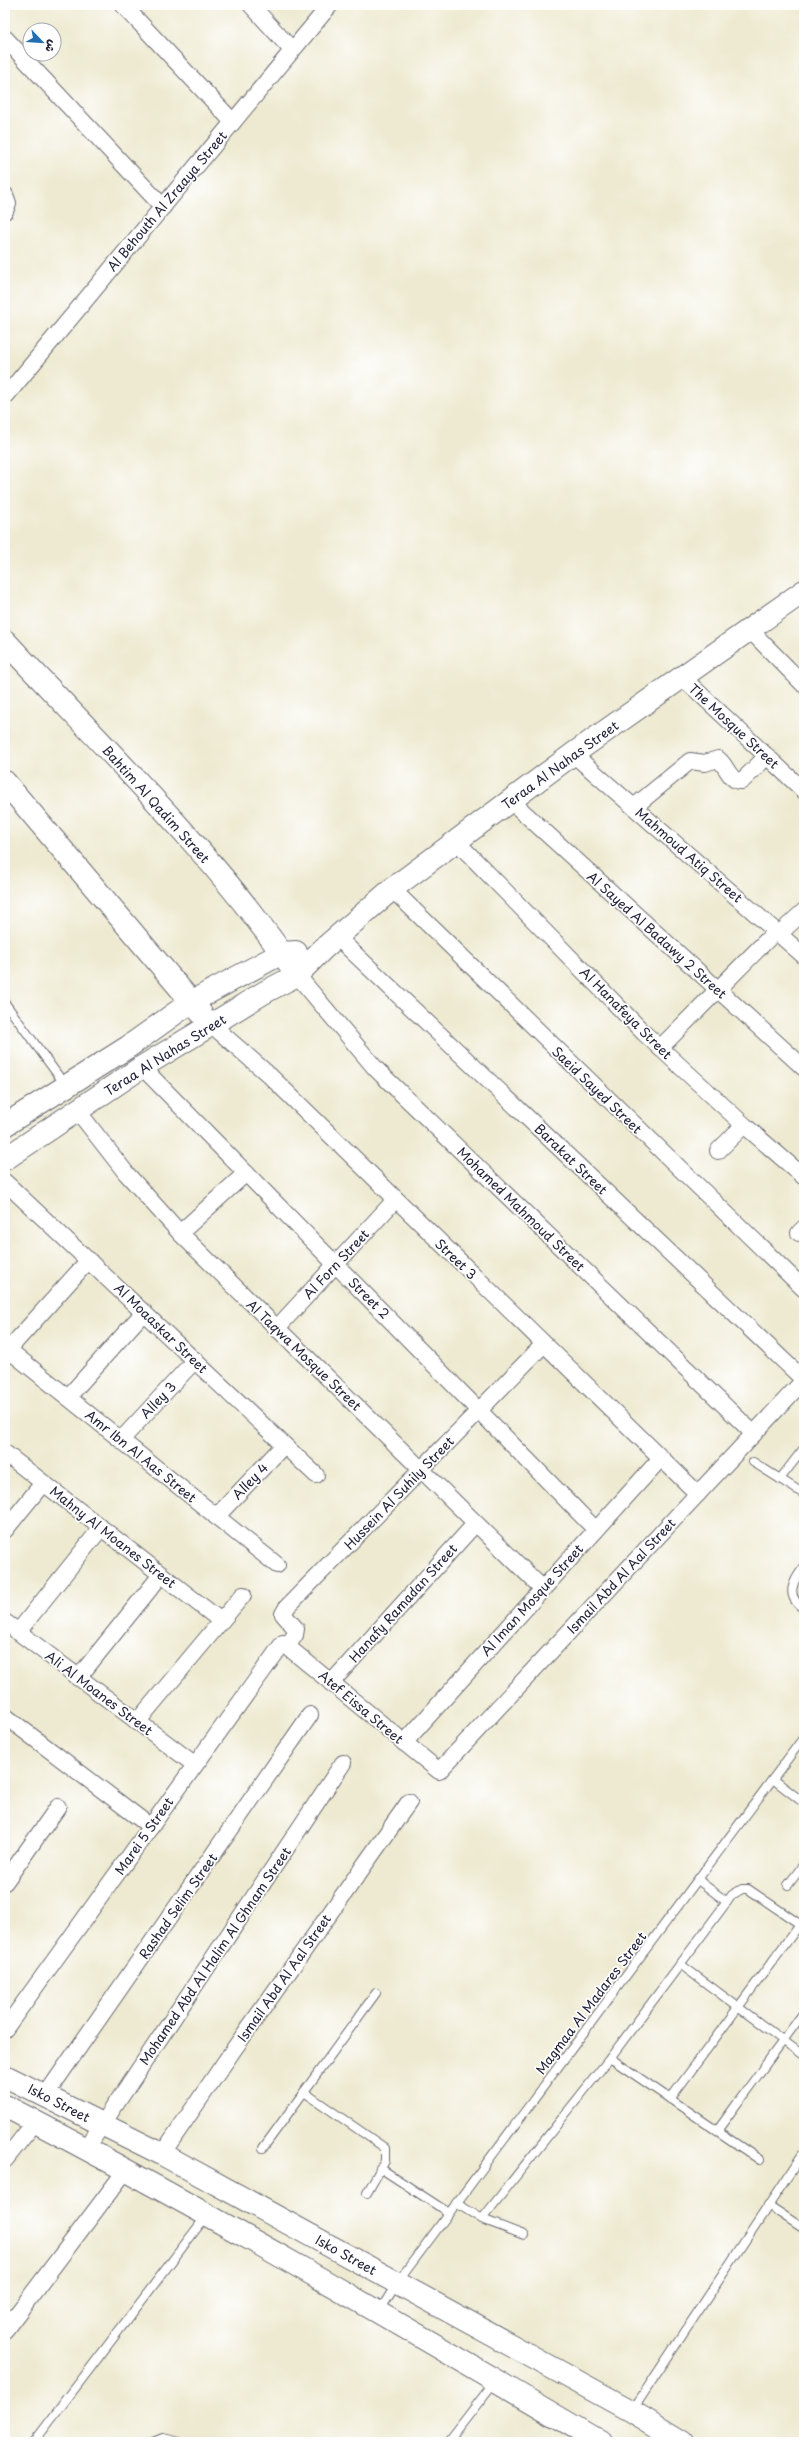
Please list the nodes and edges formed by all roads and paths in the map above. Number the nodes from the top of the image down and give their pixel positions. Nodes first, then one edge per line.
1 (123, 5) edge
2 (251, 5) edge
3 (330, 5) edge
4 (5, 38) edge
5 (292, 50) junction
6 (233, 122) junction
7 (163, 207) junction
8 (5, 397) edge
9 (804, 591) edge
10 (749, 629) junction
11 (5, 641) edge
12 (682, 677) junction
13 (804, 685) edge
14 (573, 754) junction
15 (767, 756) junction
16 (5, 782) edge
17 (804, 791) edge
18 (511, 801) junction
19 (634, 807) junction
20 (456, 841) junction
21 (392, 889) junction
22 (804, 911) edge
23 (777, 933) junction
24 (330, 943) junction
25 (282, 953) junction
26 (804, 956) edge
27 (297, 975) junction
28 (718, 990) junction
29 (191, 1002) junction
30 (5, 1003) edge
31 (213, 1026) junction
32 (660, 1048) junction
33 (142, 1067) junction
34 (804, 1068) edge
35 (67, 1087) junction
36 (77, 1110) junction
37 (5, 1125) edge
38 (744, 1125) junction
39 (718, 1151) dead end
40 (5, 1159) edge
41 (246, 1173) junction
42 (804, 1177) edge
43 (5, 1182) edge
44 (395, 1200) junction
45 (180, 1233) junction
46 (89, 1260) junction
47 (336, 1264) junction
48 (804, 1289) edge
49 (144, 1312) junction
50 (276, 1329) junction
51 (544, 1344) junction
52 (6, 1348) edge
53 (195, 1360) junction
54 (804, 1380) edge
55 (68, 1397) junction
56 (479, 1411) junction
57 (754, 1434) junction
58 (121, 1440) junction
59 (284, 1445) junction
60 (804, 1448) edge
61 (5, 1453) edge
62 (661, 1458) junction
63 (753, 1462) dead end
64 (421, 1470) junction
65 (316, 1475) dead end
66 (780, 1479) junction
67 (43, 1483) junction
68 (698, 1494) junction
69 (804, 1494) edge
70 (216, 1517) junction
71 (475, 1524) junction
72 (101, 1528) junction
73 (5, 1530) edge
74 (596, 1530) junction
75 (277, 1565) dead end
76 (804, 1567) edge
77 (161, 1574) junction
78 (543, 1588) junction
79 (243, 1595) dead end
80 (804, 1609) edge
81 (221, 1621) junction
82 (5, 1622) edge
83 (18, 1632) junction
84 (285, 1644) junction
85 (78, 1678) junction
86 (331, 1682) junction
87 (310, 1715) dead end
88 (5, 1716) edge
89 (137, 1722) junction
90 (804, 1737) edge
91 (404, 1743) junction
92 (343, 1762) dead end
93 (194, 1764) junction
94 (439, 1772) joint
95 (773, 1779) junction
96 (409, 1802) dead end
97 (804, 1803) edge
98 (58, 1807) dead end
99 (151, 1827) junction
100 (804, 1864) edge
101 (698, 1880) junction
102 (5, 1882) edge
103 (788, 1885) dead end
104 (727, 1902) junction
105 (802, 1925) edge
106 (680, 1964) junction
107 (376, 1993) dead end
108 (738, 2007) junction
109 (804, 2012) edge
110 (5, 2029) edge
111 (783, 2041) junction
112 (804, 2056) edge
113 (610, 2058) junction
114 (5, 2076) edge
115 (304, 2092) junction
116 (45, 2096) junction
117 (670, 2099) junction
118 (5, 2106) edge
119 (35, 2122) junction
120 (102, 2125) junction
121 (717, 2132) junction
122 (263, 2148) dead end
123 (86, 2149) junction
124 (804, 2152) edge
125 (162, 2154) junction
126 (5, 2160) edge
127 (760, 2160) dead end
128 (380, 2168) junction
129 (126, 2170) junction
130 (367, 2193) dead end
131 (456, 2203) junction
132 (768, 2205) junction
133 (449, 2213) junction
134 (207, 2215) junction
135 (482, 2219) junction
136 (804, 2229) edge
137 (524, 2236) dead end
138 (397, 2283) junction
139 (379, 2312) junction
140 (5, 2330) edge
141 (496, 2380) junction
142 (631, 2411) junction
143 (34, 2442) edge
144 (153, 2442) edge
145 (180, 2442) edge
146 (448, 2442) edge
147 (600, 2442) edge
148 (682, 2442) edge

1 - 6 street
2 - 5 street
3 - 5 street, Al Behouth Al Zraaya Street
4 - 7 street
5 - 6 street, Al Behouth Al Zraaya Street
6 - 7 street, Al Behouth Al Zraaya Street
7 - 8 street, Al Behouth Al Zraaya Street
9 - 10 main road, Teraa Al Nahas Street
10 - 12 main road, Teraa Al Nahas Street
10 - 13 street
11 - 25 main road, Bahtim Al Qadim Street
12 - 14 main road, Teraa Al Nahas Street
12 - 15 street, The Mosque Street
14 - 18 main road, Teraa Al Nahas Street
14 - 19 street, Mahmoud Atiq Street
15 - 17 street, The Mosque Street
15 - 19 street
16 - 29 main road
18 - 20 main road, Teraa Al Nahas Street
18 - 28 street, Al Sayed Al Badawy 2 Street
19 - 23 street, Mahmoud Atiq Street
20 - 21 main road, Teraa Al Nahas Street
20 - 32 street, Al Hanafeya Street
21 - 24 main road, Teraa Al Nahas Street
21 - 48 street, Saeid Sayed Street
22 - 23 street
23 - 26 street, Mahmoud Atiq Street
23 - 28 street
24 - 25 main road, Teraa Al Nahas Street
24 - 27 main road, Teraa Al Nahas Street
24 - 54 street, Barakat Street
25 - 27 main road, Bahtim Al Qadim Street
25 - 29 main road, Teraa Al Nahas Street
27 - 31 main road, Teraa Al Nahas Street
27 - 57 street, Mohamed Mahmoud Street
28 - 32 street
28 - 34 street, Al Sayed Al Badawy 2 Street
29 - 31 main road
29 - 35 main road, Teraa Al Nahas Street
30 - 35 lane
31 - 33 main road, Teraa Al Nahas Street
31 - 44 street, Street 3
32 - 38 street, Al Hanafeya Street
33 - 36 main road, Teraa Al Nahas Street
33 - 41 street, Street 2
35 - 37 main road, Teraa Al Nahas Street
36 - 40 main road, Teraa Al Nahas Street
36 - 45 street, Al Taqwa Mosque Street
38 - 39 street
38 - 42 street, Al Hanafeya Street
41 - 45 street
41 - 47 street, Street 2
43 - 46 street, Al Moaaskar Street
44 - 47 street, Al Forn Street
44 - 51 street, Street 3
45 - 50 street, Al Taqwa Mosque Street
46 - 49 street, Al Moaaskar Street
46 - 52 street
47 - 50 street, Al Forn Street
47 - 56 street, Street 2
49 - 53 street, Al Moaaskar Street
49 - 55 street
50 - 64 street, Al Taqwa Mosque Street
51 - 56 street, Hussein Al Suhily Street
51 - 62 street, Street 3
52 - 55 street, Amr Ibn Al Aas Street
53 - 58 street, Alley 3
53 - 59 street, Al Moaaskar Street
54 - 57 street, Ismail Abd Al Aal Street
55 - 58 street, Amr Ibn Al Aas Street
56 - 64 street, Hussein Al Suhily Street
56 - 74 street, Street 2
57 - 68 street, Ismail Abd Al Aal Street
58 - 70 street, Amr Ibn Al Aas Street
59 - 65 street, Al Moaaskar Street
59 - 70 street, Alley 4
60 - 66 lane
61 - 67 street, Mahny Al Moanes Street
62 - 68 street, Street 3
62 - 74 street, Al Iman Mosque Street
63 - 66 lane
64 - 71 street, Al Taqwa Mosque Street
64 - 84 street, Hussein Al Suhily Street
66 - 69 lane
67 - 72 street, Mahny Al Moanes Street
67 - 73 street
68 - 94 street, Ismail Abd Al Aal Street
70 - 75 street, Amr Ibn Al Aas Street
71 - 78 street, Al Taqwa Mosque Street
71 - 86 street, Hanafy Ramadan Street
72 - 77 street, Mahny Al Moanes Street
72 - 83 street
74 - 78 street, Al Iman Mosque Street
76 - 80 lane
77 - 81 street, Mahny Al Moanes Street
77 - 85 street
78 - 91 street, Al Iman Mosque Street
79 - 81 street
81 - 89 street
82 - 83 street, Ali Al Moanes Street
83 - 85 street, Ali Al Moanes Street
84 - 86 street, Atef Eissa Street
84 - 93 street, Marei 5 Street
85 - 89 street, Ali Al Moanes Street
86 - 91 street, Atef Eissa Street
87 - 116 street, Rashad Selim Street
88 - 99 street
89 - 93 street, Ali Al Moanes Street
90 - 95 lane, Magmaa Al Madares Street
91 - 94 street, Atef Eissa Street
92 - 120 street, Mohamed Abd Al Halim Al Ghnam Street
93 - 99 street, Marei 5 Street
95 - 97 lane
95 - 101 lane, Magmaa Al Madares Street
96 - 125 street, Ismail Abd Al Aal Street
98 - 102 street
99 - 110 street, Marei 5 Street
100 - 103 lane
101 - 104 lane
101 - 131 lane, Magmaa Al Madares Street
104 - 105 lane
104 - 106 lane
105 - 108 lane
106 - 108 lane
106 - 113 lane
107 - 115 lane
108 - 111 lane
108 - 117 lane
109 - 111 lane
111 - 112 lane
111 - 121 lane
113 - 117 lane
113 - 135 lane
114 - 116 main road, Isko Street
115 - 122 lane
115 - 128 lane
116 - 120 main road, Isko Street
117 - 121 lane
118 - 119 main road
119 - 123 main road
119 - 126 street
120 - 123 street, Mohamed Abd Al Halim Al Ghnam Street
120 - 125 main road, Isko Street
121 - 127 lane
123 - 129 main road
124 - 132 lane
125 - 138 main road, Isko Street
128 - 130 lane
128 - 133 lane
129 - 134 main road
129 - 140 street
131 - 133 lane, Magmaa Al Madares Street
131 - 135 lane
132 - 136 lane
132 - 142 lane
133 - 138 lane, Magmaa Al Madares Street
134 - 139 main road
134 - 143 lane
135 - 137 lane
138 - 139 lane, Magmaa Al Madares Street
138 - 142 main road, Isko Street
139 - 141 main road
141 - 146 lane
141 - 147 main road
142 - 148 main road, Isko Street
144 - 145 lane

